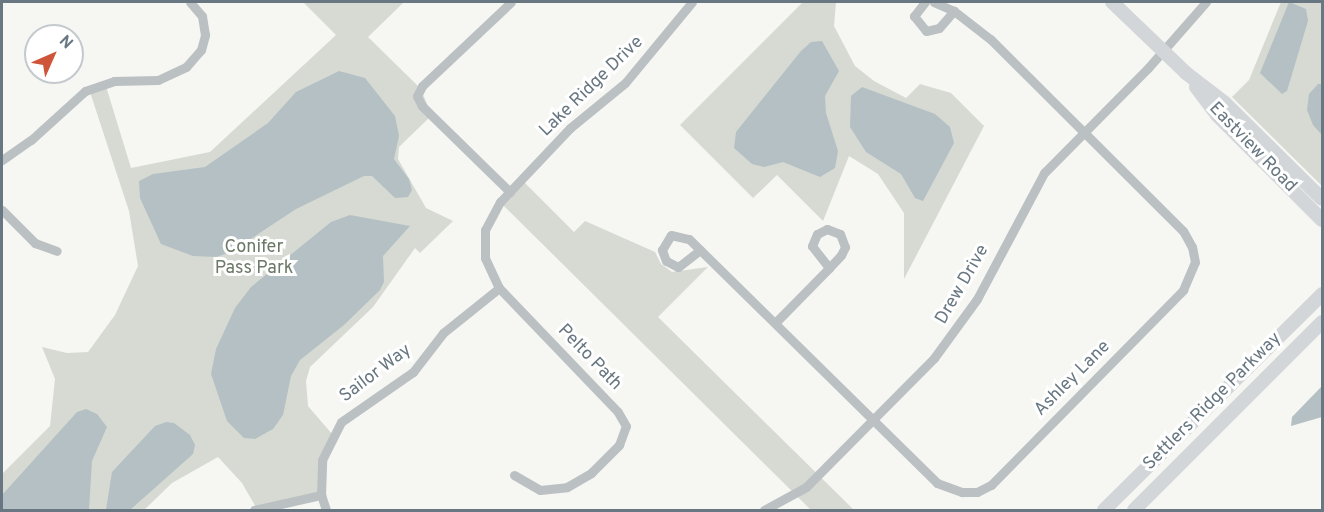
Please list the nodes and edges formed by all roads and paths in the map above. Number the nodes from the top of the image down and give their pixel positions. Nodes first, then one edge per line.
1 (190, 2) edge
2 (512, 2) edge
3 (692, 2) edge
4 (924, 2) edge
5 (934, 2) edge
6 (1112, 2) edge
7 (1206, 2) edge
8 (954, 11) junction
9 (1162, 51) junction
10 (1186, 73) junction
11 (1083, 133) junction
12 (2, 160) edge
13 (510, 192) junction
14 (1323, 199) edge
15 (2, 210) edge
16 (1323, 220) edge
17 (700, 250) dead end
18 (57, 251) dead end
19 (829, 268) dead end
20 (499, 288) junction
21 (1323, 294) edge
22 (1323, 322) edge
23 (775, 323) junction
24 (873, 420) junction
25 (514, 476) dead end
26 (321, 495) junction
27 (254, 510) edge
28 (326, 510) edge
29 (764, 510) edge
30 (1104, 510) edge
31 (1134, 510) edge

1 - 12 street
2 - 13 street
3 - 13 street, Lake Ridge Drive
4 - 8 street
5 - 8 street, Ashley Lane
6 - 9 street, Eastview Road
7 - 9 street, Drew Drive
8 - 11 street, Ashley Lane
9 - 10 street, Eastview Road
9 - 11 street, Drew Drive
10 - 14 street, Eastview Road
10 - 16 street, Eastview Road
11 - 24 street, Drew Drive
11 - 24 street, Ashley Lane
13 - 20 street, Pelto Path
15 - 18 street
17 - 23 street, Ashley Lane
19 - 23 street
20 - 25 street, Pelto Path
20 - 26 street, Sailor Way
21 - 30 street, Settlers Ridge Parkway
22 - 31 street, Settlers Ridge Parkway
23 - 24 street, Ashley Lane
24 - 29 street, Drew Drive
26 - 27 street
26 - 28 street, Sailor Way

